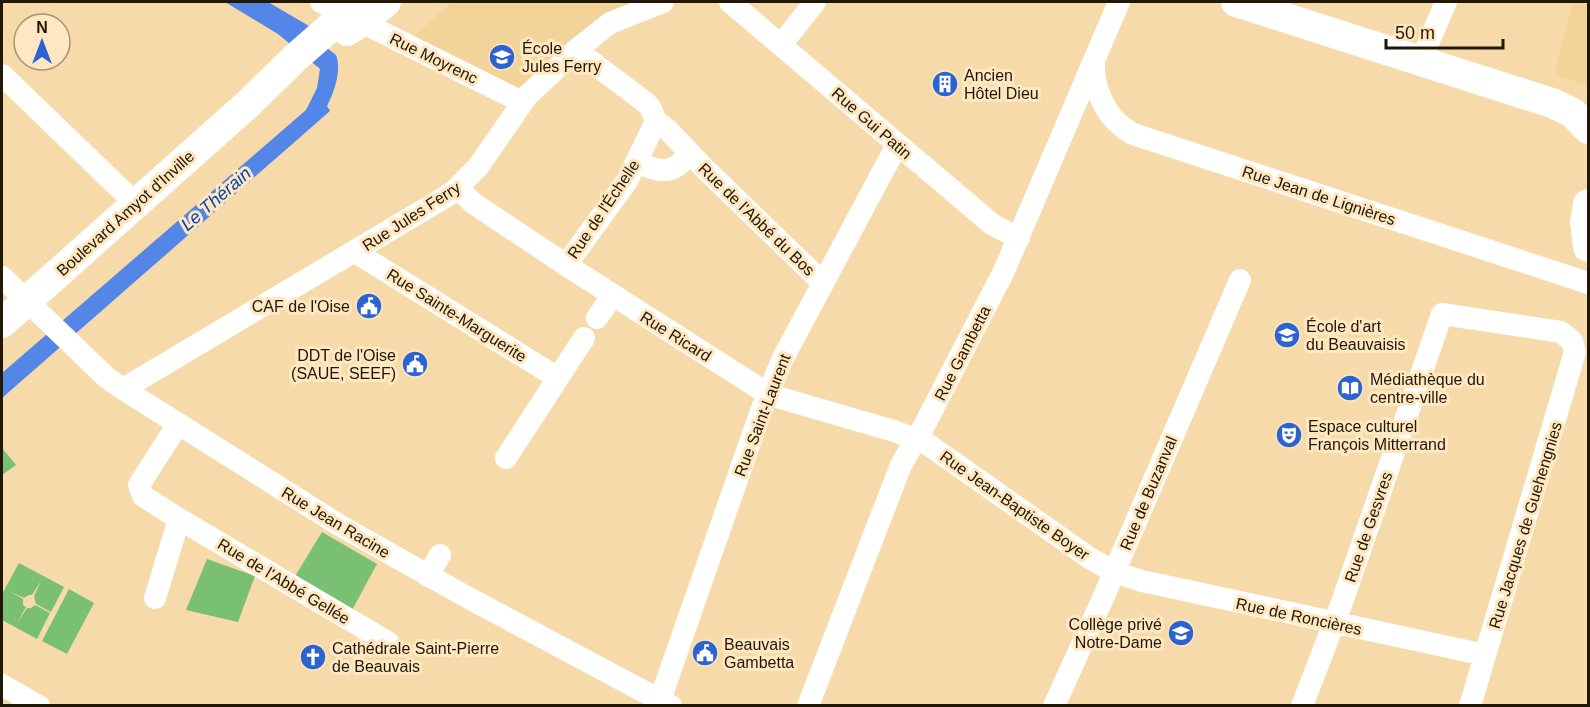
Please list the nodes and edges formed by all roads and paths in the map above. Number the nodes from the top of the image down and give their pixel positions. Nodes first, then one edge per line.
1 (386, 2) edge
2 (663, 2) edge
3 (730, 2) edge
4 (815, 2) edge
5 (1119, 2) edge
6 (1236, 2) edge
7 (1293, 2) edge
8 (1446, 2) edge
9 (347, 9) edge
10 (781, 45) junction
11 (1428, 46) junction
12 (576, 50) junction
13 (1094, 60) junction
14 (2, 75) edge
15 (522, 102) junction
16 (1576, 104) edge
17 (656, 121) junction
18 (1588, 129) edge
19 (897, 145) junction
20 (690, 154) junction
21 (637, 162) junction
22 (458, 188) junction
23 (136, 204) junction
24 (1588, 204) edge
25 (1018, 238) junction
26 (1588, 247) edge
27 (355, 252) junction
28 (566, 265) junction
29 (2, 277) edge
30 (1240, 280) dead end
31 (823, 283) junction
32 (1588, 283) edge
33 (612, 296) junction
34 (27, 300) junction
35 (1442, 314) joint
36 (597, 318) dead end
37 (2, 323) edge
38 (584, 338) dead end
39 (558, 378) junction
40 (123, 389) junction
41 (768, 393) junction
42 (178, 424) junction
43 (916, 438) junction
44 (507, 458) dead end
45 (179, 519) junction
46 (440, 555) dead end
47 (1114, 572) junction
48 (428, 576) junction
49 (155, 597) dead end
50 (1335, 624) junction
51 (389, 643) dead end
52 (1485, 655) junction
53 (2, 685) edge
54 (663, 704) edge
55 (39, 705) edge
56 (808, 705) edge
57 (1054, 705) edge
58 (1302, 705) edge
59 (1470, 705) edge

1 - 9 main road, Boulevard Amyot d'Inville
2 - 12 street, Rue Jules Ferry
3 - 10 street, Rue Gui Patin
4 - 10 street
5 - 13 street, Rue Gambetta
6 - 16 main road
7 - 11 main road
8 - 11 street
9 - 15 street, Rue Moyrenc
9 - 23 main road, Boulevard Amyot d'Inville
10 - 19 street, Rue Gui Patin
11 - 16 main road
12 - 15 street, Rue Jules Ferry
12 - 17 street, Rue de l'Abbé du Bos
13 - 25 street, Rue Gambetta
13 - 32 street, Rue Jean de Lignières
14 - 23 street
15 - 22 street, Rue Jules Ferry
16 - 18 main road
17 - 20 street, Rue de l'Abbé du Bos
17 - 21 street, Rue de l'Échelle
19 - 25 street, Rue Gui Patin
19 - 31 street, Rue Saint-Laurent
20 - 21 street, Rue de l'Abbé du Bos
20 - 31 street, Rue de l'Abbé du Bos
21 - 28 street, Rue de l'Échelle
22 - 27 street, Rue Jules Ferry
22 - 28 street, Rue Ricard
23 - 34 main road, Boulevard Amyot d'Inville
24 - 26 main road
25 - 43 street, Rue Gambetta
27 - 39 street, Rue Sainte-Marguerite
27 - 40 street, Rue Jules Ferry
28 - 33 street, Rue Ricard
29 - 34 street, Rue Jean Racine
30 - 47 street, Rue de Buzanval
31 - 41 street, Rue Saint-Laurent
33 - 36 street
33 - 41 street, Rue Ricard
34 - 37 main road, Boulevard Amyot d'Inville
34 - 40 street, Rue Jean Racine
35 - 50 street, Rue de Gesvres
35 - 52 street, Rue Jacques de Guehengnies
38 - 39 street
39 - 44 street
40 - 42 street, Rue Jean Racine
41 - 43 street, Rue Ricard
41 - 54 street, Rue Saint-Laurent
42 - 45 street, Rue de l'Abbé Gellée
42 - 48 street, Rue Jean Racine
43 - 47 street, Rue Jean-Baptiste Boyer
43 - 56 street, Rue Gambetta
45 - 49 street
45 - 51 street, Rue de l'Abbé Gellée
46 - 48 street
47 - 50 street, Rue de Roncières
47 - 57 street, Rue de Buzanval
48 - 54 street, Rue Jean Racine
50 - 52 street, Rue de Roncières
50 - 58 street, Rue de Gesvres
52 - 59 street, Rue Jacques de Guehengnies
53 - 55 street

